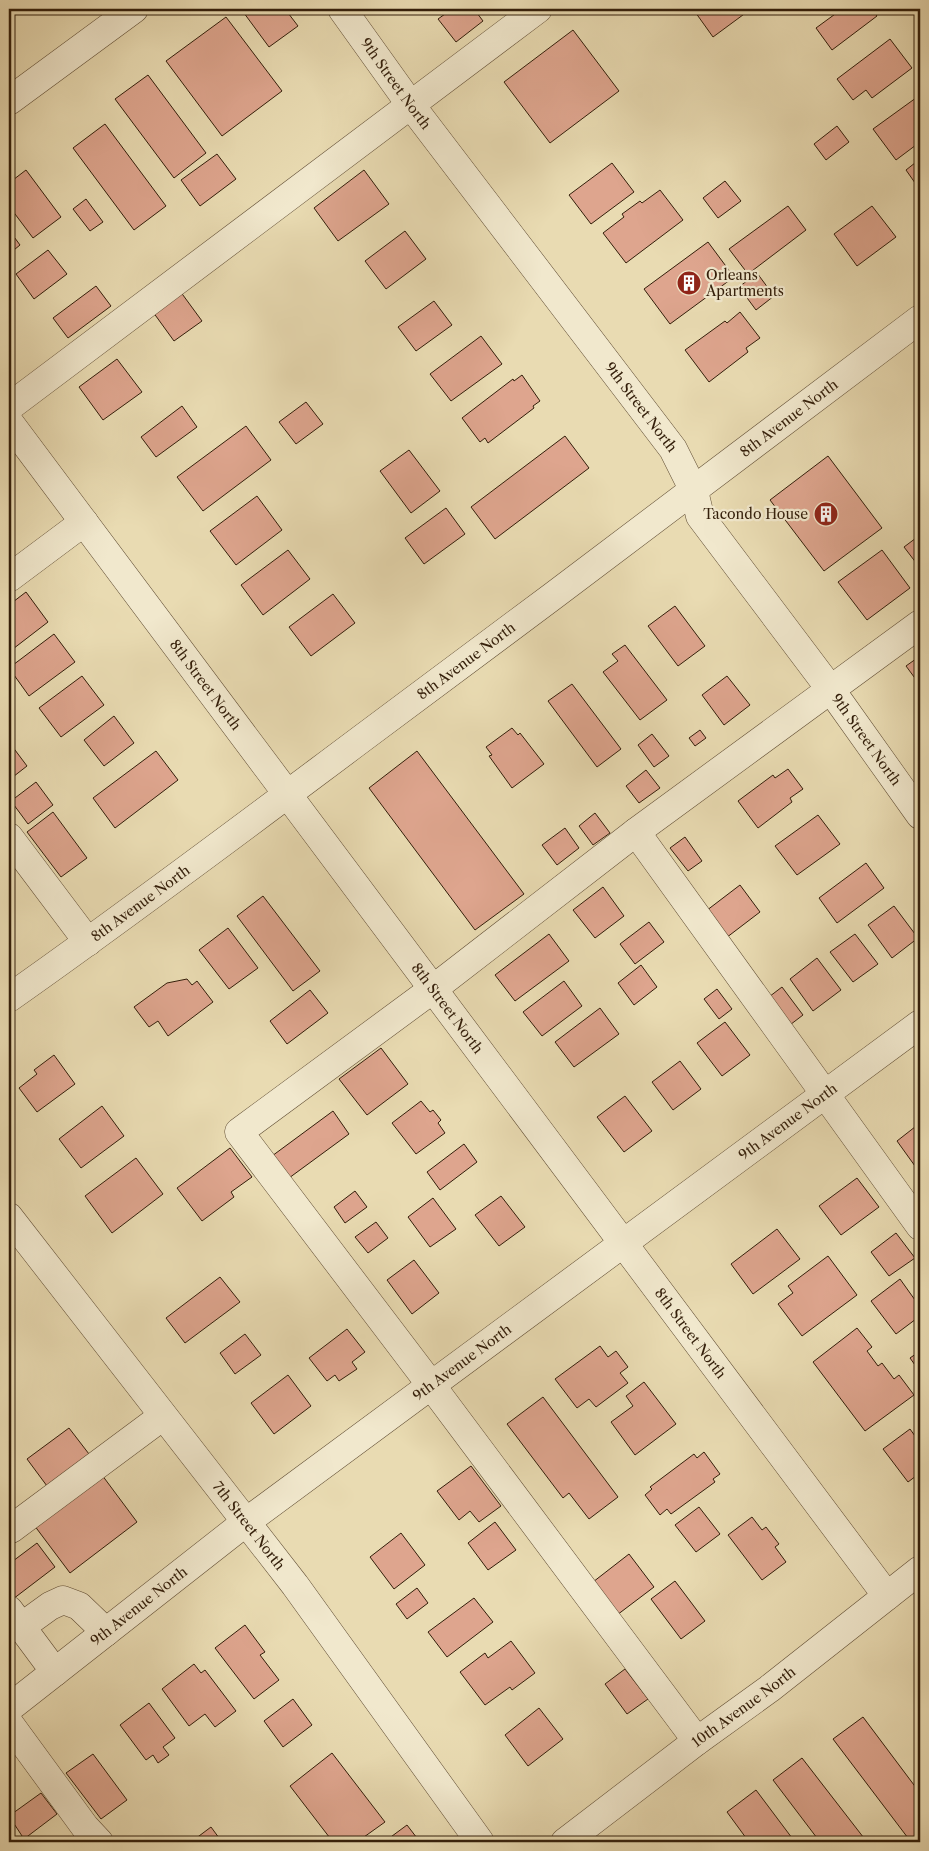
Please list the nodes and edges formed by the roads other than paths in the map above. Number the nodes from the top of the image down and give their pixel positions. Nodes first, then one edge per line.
1 (134, 9) edge
2 (342, 9) edge
3 (538, 9) edge
4 (9, 101) edge
5 (410, 104) junction
6 (920, 319) edge
7 (9, 407) edge
8 (9, 422) edge
9 (694, 491) junction
10 (84, 522) junction
11 (9, 578) edge
12 (920, 624) edge
13 (830, 690) junction
14 (288, 794) junction
15 (920, 814) edge
16 (636, 832) junction
17 (9, 837) edge
18 (88, 942) junction
19 (433, 989) junction
20 (9, 998) edge
21 (920, 1024) edge
22 (825, 1095) junction
23 (9, 1217) edge
24 (920, 1226) edge
25 (624, 1243) junction
26 (432, 1385) junction
27 (163, 1416) junction
28 (246, 1522) junction
29 (11, 1529) dead end
30 (920, 1570) edge
31 (887, 1596) junction
32 (15, 1619) edge
33 (106, 1632) junction
34 (55, 1672) junction
35 (9, 1708) edge
36 (9, 1722) edge
37 (697, 1741) junction
38 (99, 1842) edge
39 (480, 1842) edge
40 (565, 1842) edge

1 - 4 street
2 - 5 street, 9th Street North
3 - 5 street
5 - 7 street
5 - 9 street, 9th Street North
6 - 9 street, 8th Avenue North
8 - 10 street, 8th Street North
9 - 13 street, 9th Street North
9 - 14 street, 8th Avenue North
10 - 11 street
10 - 14 street, 8th Street North
12 - 13 street
13 - 15 street, 9th Street North
13 - 16 street
14 - 18 street, 8th Avenue North
14 - 19 street, 8th Street North
16 - 19 street
16 - 22 street
17 - 18 street
18 - 20 street, 8th Avenue North
19 - 25 street, 8th Street North
19 - 26 street
21 - 22 street, 9th Avenue North
22 - 24 street
22 - 25 street, 9th Avenue North
23 - 27 street, 7th Street North
25 - 26 street, 9th Avenue North
25 - 31 street, 8th Street North
26 - 28 street, 9th Avenue North
26 - 37 street
27 - 28 street, 7th Street North
27 - 29 street
28 - 33 street, 9th Avenue North
28 - 39 street, 7th Street North
30 - 31 street, 10th Avenue North
31 - 37 street, 10th Avenue North
32 - 33 street
32 - 34 street
33 - 34 street, 9th Avenue North
34 - 35 street, 9th Avenue North
36 - 38 street
37 - 40 street, 10th Avenue North

